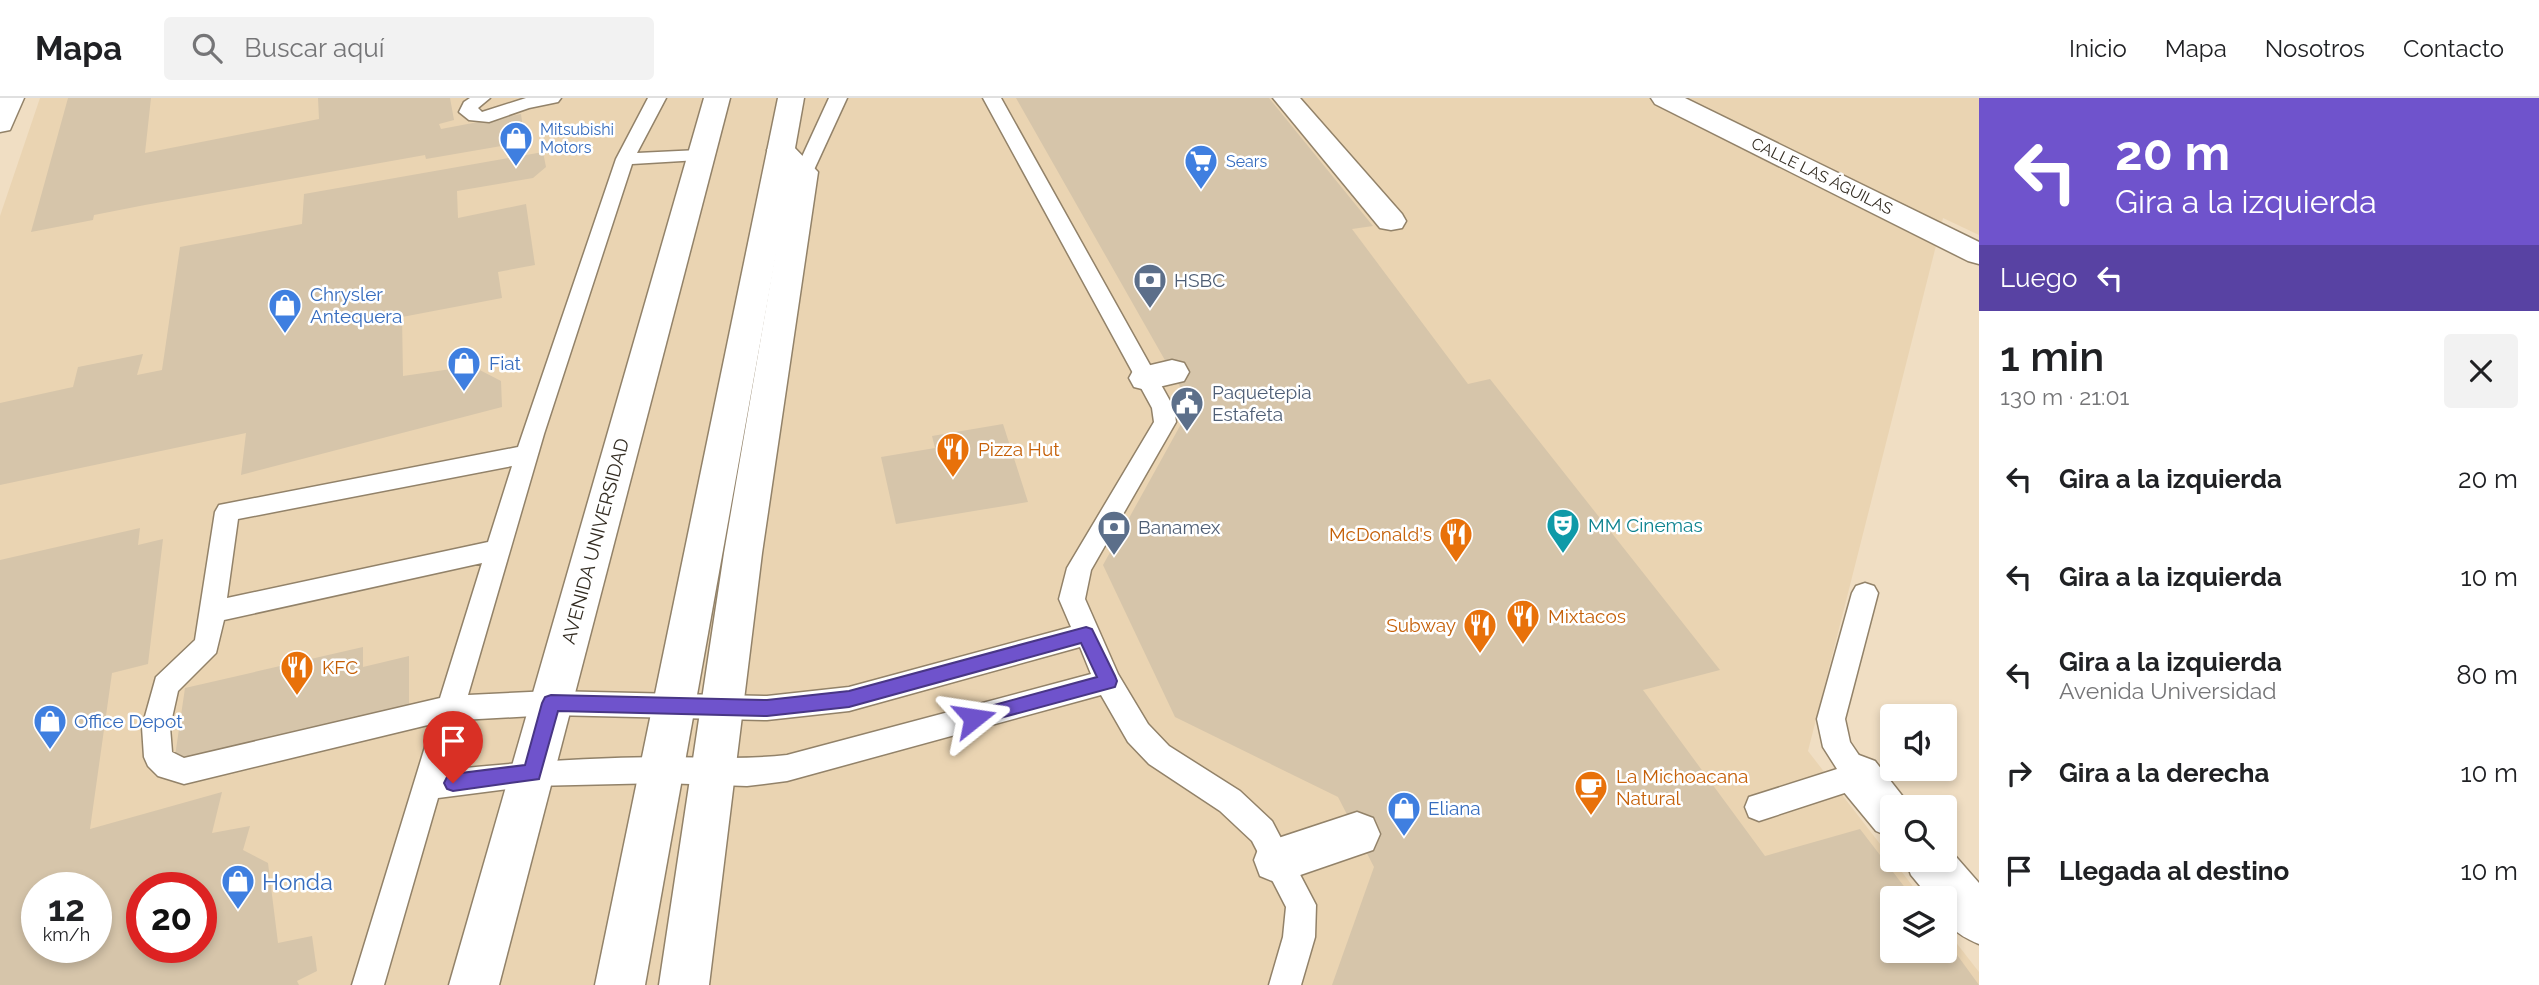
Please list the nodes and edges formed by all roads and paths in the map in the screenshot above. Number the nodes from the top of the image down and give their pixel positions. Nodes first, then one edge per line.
1 (12, 98) edge
2 (481, 98) edge
3 (552, 98) edge
4 (657, 98) edge
5 (717, 98) edge
6 (791, 98) edge
7 (838, 98) edge
8 (992, 98) edge
9 (1286, 98) edge
10 (1664, 98) edge
11 (0, 124) edge
12 (699, 155) junction
13 (625, 159) junction
14 (793, 161) junction
15 (1391, 221) dead end
16 (1979, 254) edge
17 (527, 454) junction
18 (498, 550) junction
19 (1865, 593) dead end
20 (212, 612) junction
21 (1086, 634) junction
22 (1108, 681) junction
23 (551, 703) junction
24 (674, 704) junction
25 (722, 705) junction
26 (450, 708) junction
27 (662, 770) junction
28 (712, 772) junction
29 (532, 773) junction
30 (1859, 776) junction
31 (427, 786) junction
32 (1880, 801) edge
33 (1759, 807) dead end
34 (1357, 834) dead end
35 (1277, 860) junction
36 (1939, 872) edge
37 (1979, 920) edge
38 (368, 985) edge
39 (474, 985) edge
40 (620, 985) edge
41 (684, 985) edge
42 (1285, 985) edge

1 - 11 main road
2 - 3 lane
4 - 13 lane
5 - 12 main road, AVENIDA UNIVERSIDAD
6 - 14 main road
7 - 14 lane
8 - 21 lane
9 - 15 main road
10 - 16 main road, CALLE LAS ÁGUILAS
12 - 13 lane
12 - 23 main road, AVENIDA UNIVERSIDAD
13 - 17 lane
14 - 24 main road
14 - 25 main road
17 - 18 lane
17 - 20 lane
18 - 20 lane
18 - 26 lane
19 - 30 lane
20 - 26 lane
21 - 22 lane
21 - 25 lane
22 - 28 lane
22 - 35 lane
23 - 24 lane
23 - 26 lane
23 - 29 main road, AVENIDA UNIVERSIDAD
24 - 25 lane
24 - 27 main road
25 - 28 main road
26 - 31 lane
27 - 28 lane
27 - 29 lane
27 - 40 main road
28 - 41 main road
29 - 31 lane
29 - 39 main road, AVENIDA UNIVERSIDAD
30 - 32 main road
30 - 33 lane
31 - 38 lane
34 - 35 main road
35 - 42 lane
36 - 37 main road

